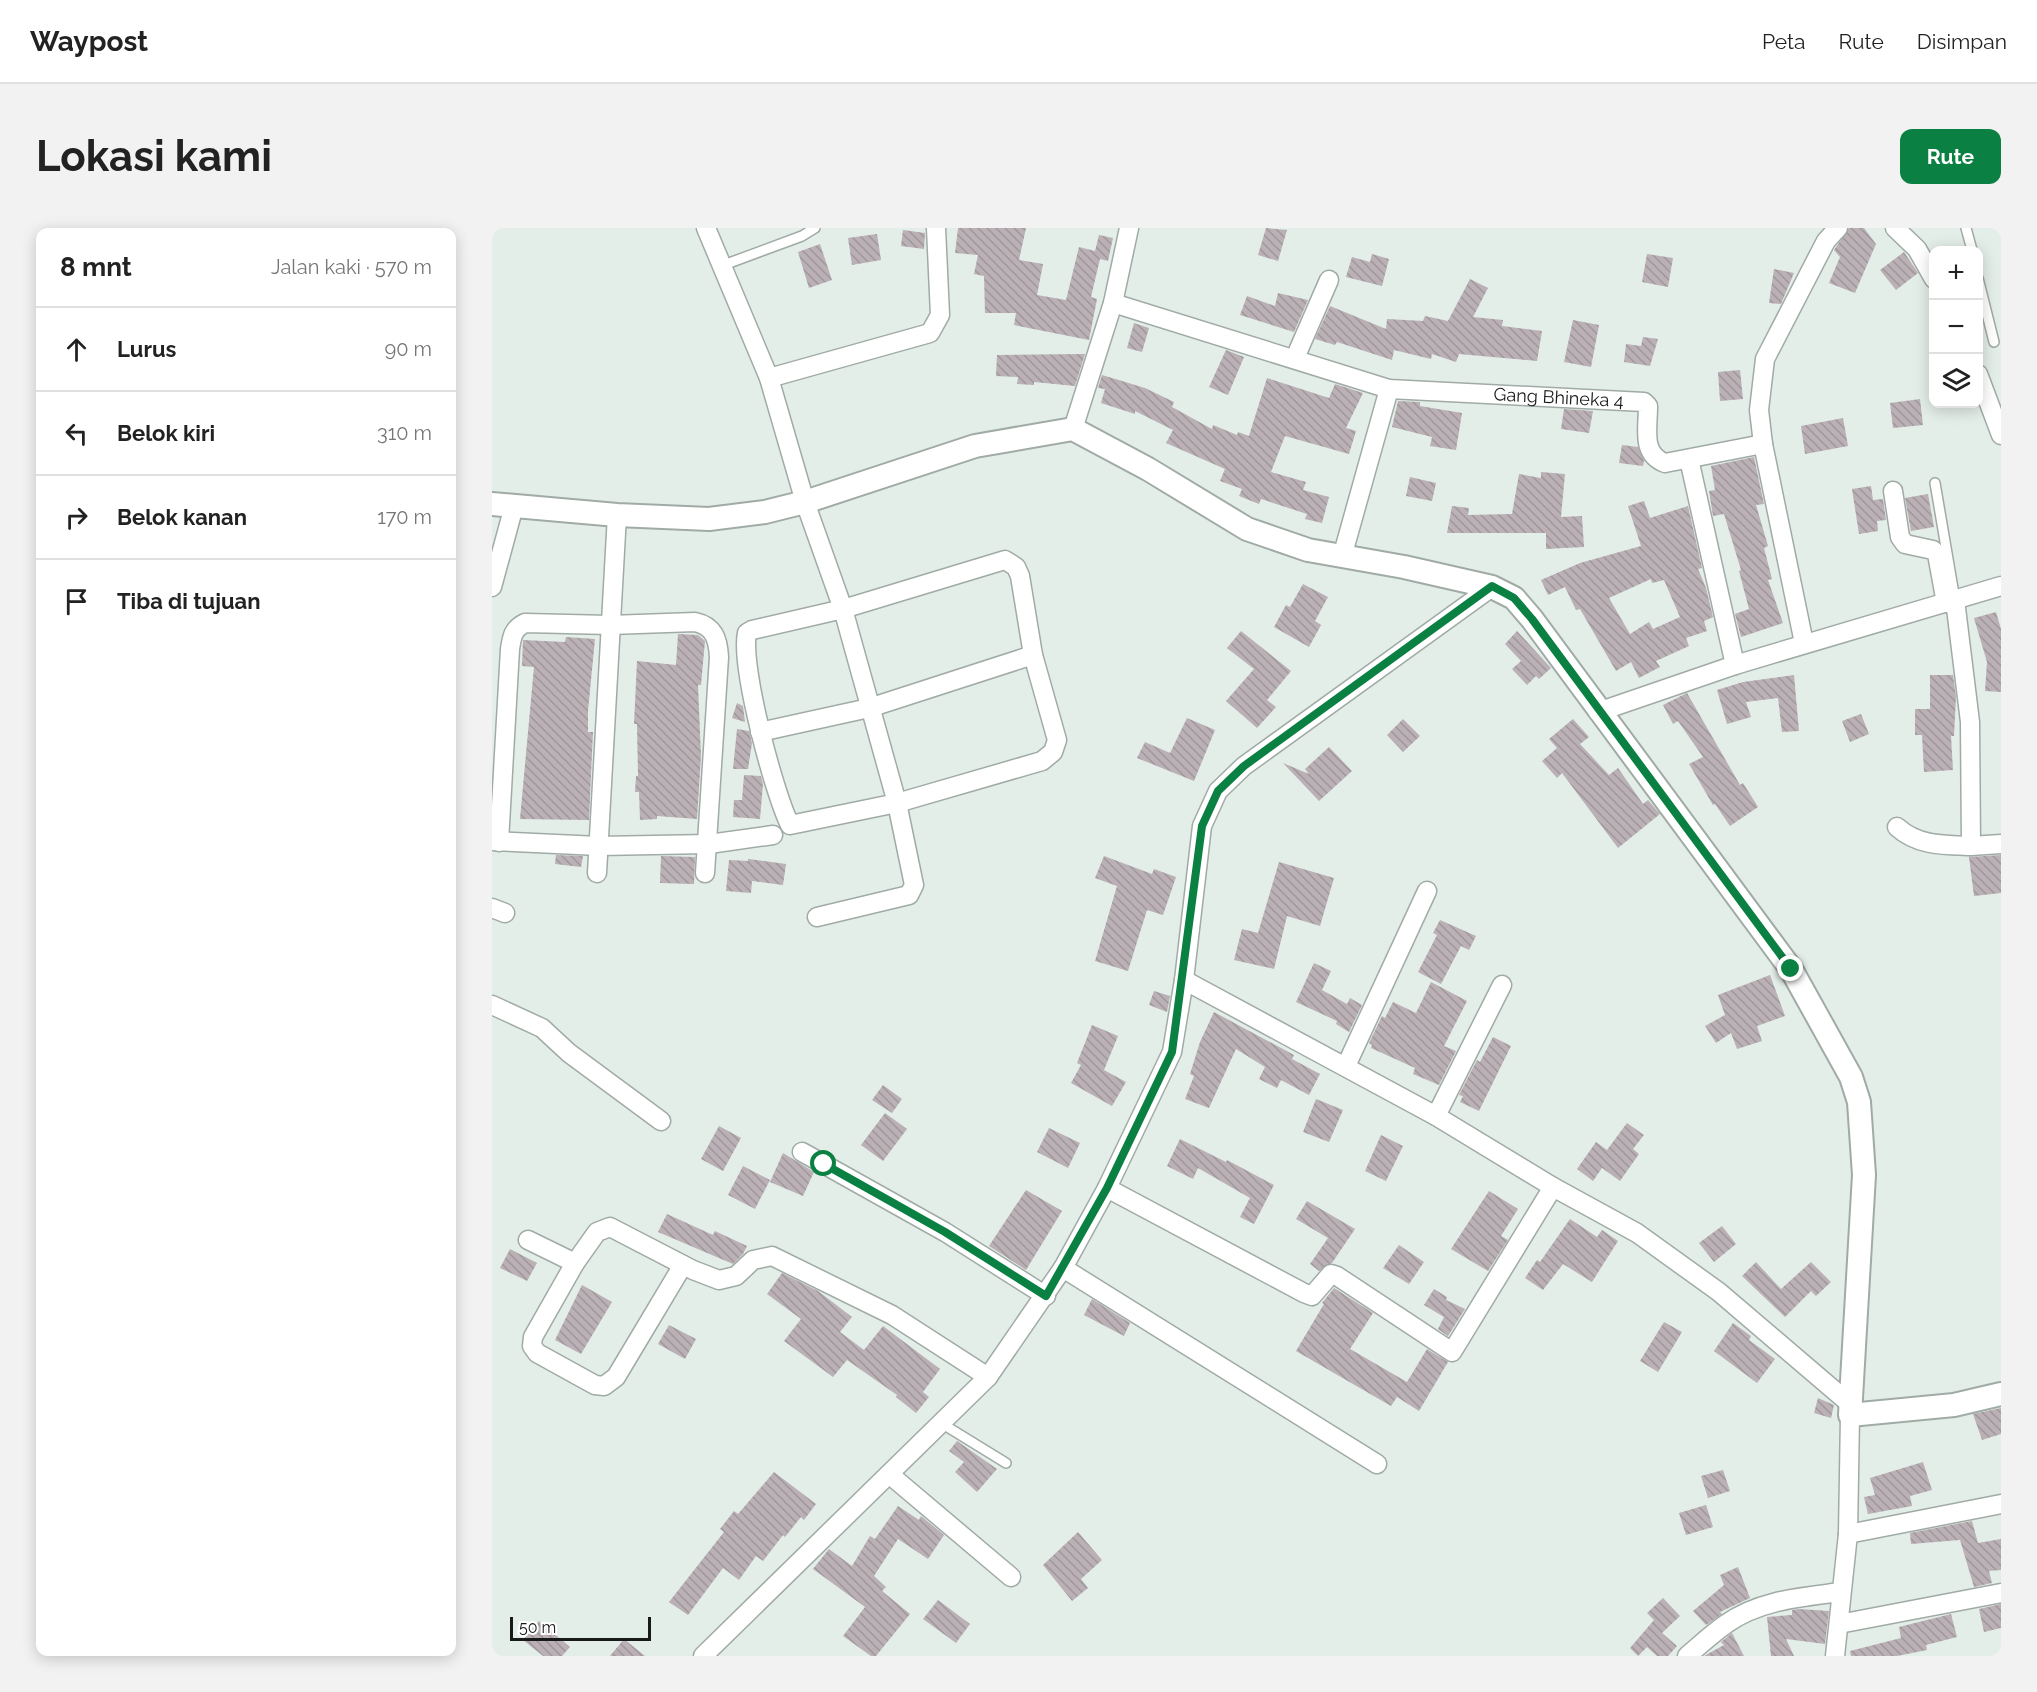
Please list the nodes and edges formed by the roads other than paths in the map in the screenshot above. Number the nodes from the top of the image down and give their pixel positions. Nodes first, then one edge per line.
1 (706, 228) edge
2 (815, 228) edge
3 (936, 228) edge
4 (1129, 228) edge
5 (1838, 228) edge
6 (1895, 228) edge
7 (1966, 228) edge
8 (1971, 246) edge
9 (721, 266) junction
10 (1929, 270) edge
11 (1329, 280) dead end
12 (1983, 298) edge
13 (1113, 303) junction
14 (1994, 342) dead end
15 (1295, 358) junction
16 (769, 378) junction
17 (1983, 387) edge
18 (1389, 389) junction
19 (1073, 429) junction
20 (2001, 435) edge
21 (1763, 444) junction
22 (1689, 459) junction
23 (1935, 483) dead end
24 (1893, 491) dead end
25 (805, 502) junction
26 (503, 505) edge
27 (617, 515) junction
28 (1342, 557) junction
29 (1492, 586) junction
30 (2001, 586) edge
31 (492, 587) edge
32 (1951, 602) junction
33 (843, 609) junction
34 (610, 625) junction
35 (1804, 644) junction
36 (1033, 655) junction
37 (1736, 665) junction
38 (869, 708) junction
39 (1598, 712) junction
40 (760, 732) junction
41 (897, 803) junction
42 (1897, 827) dead end
43 (773, 835) dead end
44 (495, 841) edge
45 (709, 844) junction
46 (2001, 844) edge
47 (598, 846) junction
48 (1971, 846) junction
49 (597, 873) dead end
50 (705, 873) dead end
51 (1427, 891) dead end
52 (817, 917) dead end
53 (1184, 980) junction
54 (1502, 985) dead end
55 (492, 1005) edge
56 (1346, 1066) junction
57 (1436, 1116) junction
58 (661, 1121) dead end
59 (802, 1152) dead end
60 (1553, 1187) junction
61 (1107, 1188) junction
62 (528, 1240) dead end
63 (575, 1263) junction
64 (683, 1265) junction
65 (1063, 1268) junction
66 (1046, 1296) junction
67 (988, 1377) junction
68 (2001, 1394) edge
69 (1850, 1409) junction
70 (941, 1423) junction
71 (1006, 1463) dead end
72 (1377, 1464) dead end
73 (889, 1474) junction
74 (2001, 1504) edge
75 (1848, 1534) junction
76 (1011, 1577) dead end
77 (1841, 1592) junction
78 (2001, 1593) edge
79 (1839, 1624) junction
80 (703, 1656) edge
81 (1687, 1656) edge
82 (1835, 1656) edge

1 - 9 street
2 - 9 lane
3 - 16 street
4 - 13 street
5 - 21 street
6 - 10 street
7 - 8 lane
9 - 16 street
11 - 15 street
12 - 14 lane
13 - 15 street, Gang Bhineka 4
13 - 19 street
15 - 18 street, Gang Bhineka 4
16 - 25 street
17 - 20 street
18 - 22 street, Gang Bhineka 4
18 - 28 street
19 - 25 street
19 - 28 street
21 - 22 street, Gang Bhineka 4
21 - 35 street
22 - 37 street
23 - 32 lane
24 - 32 street
25 - 27 street
25 - 33 street
26 - 27 street
26 - 31 street
27 - 34 street
28 - 29 street
29 - 39 street
29 - 53 street
30 - 32 street
32 - 35 street
32 - 48 street
33 - 36 street
33 - 38 street
33 - 40 street
34 - 44 street
34 - 45 street
34 - 47 street
35 - 37 street
36 - 38 street
36 - 41 street
37 - 39 street
38 - 40 street
38 - 41 street
39 - 69 street
40 - 41 street
41 - 52 street
42 - 48 street
43 - 45 street
44 - 47 street
45 - 47 street
45 - 50 street
46 - 48 street
47 - 49 street
51 - 56 street
53 - 56 street
53 - 61 street
54 - 57 street
55 - 58 street
56 - 57 street
57 - 60 street
59 - 66 street
60 - 61 street
60 - 69 street
61 - 65 street
62 - 63 street
63 - 64 street
63 - 64 street
64 - 67 street
65 - 66 street
65 - 72 street
66 - 67 street
67 - 70 street
68 - 69 street
69 - 75 street
70 - 71 lane
70 - 73 street
73 - 76 street
73 - 80 street
74 - 75 street
75 - 77 street
77 - 79 street
77 - 81 street
78 - 79 street
79 - 82 street

